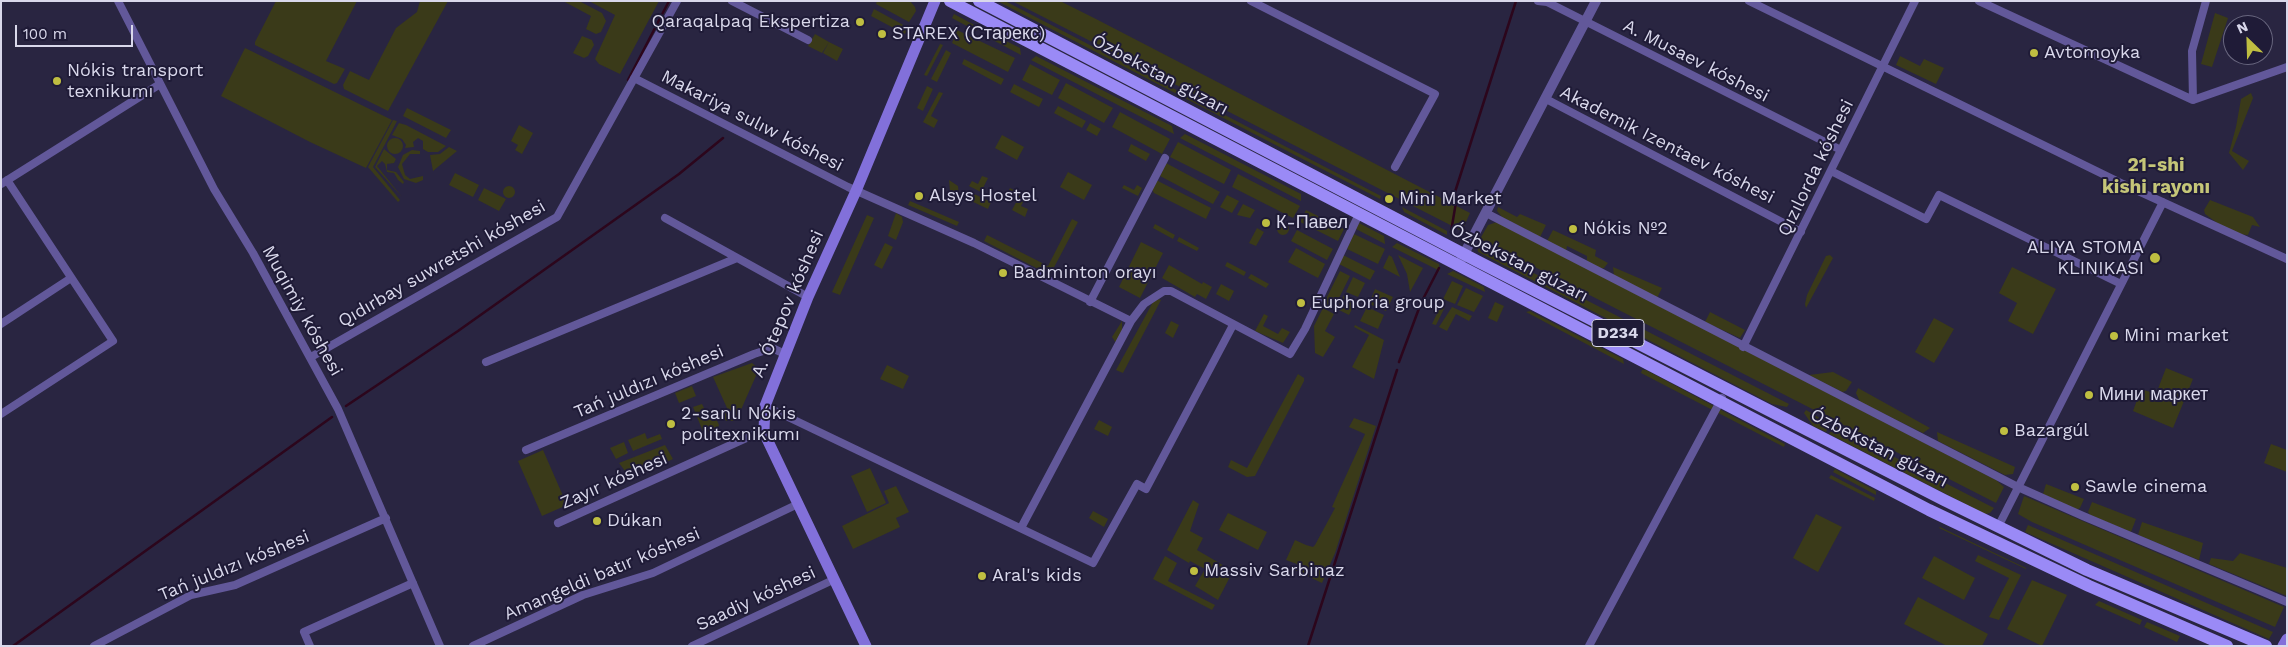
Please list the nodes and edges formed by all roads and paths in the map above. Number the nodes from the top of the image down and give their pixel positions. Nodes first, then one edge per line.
1 (118, 1) edge
2 (677, 1) edge
3 (732, 1) edge
4 (935, 1) edge
5 (950, 1) edge
6 (979, 1) edge
7 (1251, 1) edge
8 (1538, 1) edge
9 (1596, 1) edge
10 (1748, 1) edge
11 (1915, 1) edge
12 (1979, 1) edge
13 (2206, 1) edge
14 (1585, 22) junction
15 (808, 40) dead end
16 (1883, 67) junction
17 (2287, 67) edge
18 (634, 78) junction
19 (160, 84) junction
20 (1546, 99) junction
21 (2193, 100) junction
22 (1841, 150) junction
23 (1165, 158) dead end
24 (1395, 167) dead end
25 (1831, 171) junction
26 (4, 182) edge
27 (856, 191) junction
28 (2162, 202) junction
29 (1486, 213) junction
30 (1359, 214) junction
31 (666, 218) dead end
32 (1801, 232) junction
33 (737, 258) junction
34 (2287, 259) edge
35 (1462, 260) junction
36 (71, 278) junction
37 (2121, 284) junction
38 (808, 298) junction
39 (1090, 302) junction
40 (1131, 321) junction
41 (1, 324) edge
42 (1233, 325) junction
43 (1743, 347) junction
44 (785, 354) junction
45 (311, 357) junction
46 (486, 362) dead end
47 (1726, 390) junction
48 (1720, 402) junction
49 (765, 406) junction
50 (1, 414) edge
51 (764, 430) junction
52 (526, 450) dead end
53 (2018, 487) junction
54 (798, 504) junction
55 (386, 518) junction
56 (558, 523) dead end
57 (1998, 526) junction
58 (1021, 528) junction
59 (833, 580) junction
60 (413, 582) junction
61 (2287, 602) edge
62 (2287, 639) edge
63 (94, 646) edge
64 (310, 646) edge
65 (440, 646) edge
66 (472, 646) edge
67 (692, 646) edge
68 (866, 646) edge
69 (1588, 646) edge
70 (2227, 646) edge
71 (2266, 646) edge
72 (2283, 646) edge

1 - 19 street, Muqimiy kóshesi
2 - 18 street, Qıdırbay suwretshi kóshesi
3 - 15 street
4 - 27 main road, A. Ótepov kóshesi
5 - 30 main road, Ózbekstan gúzarı / D234
6 - 35 main road, Ózbekstan gúzarı / D234
7 - 24 street
8 - 14 street, A. Musaev kóshesi
9 - 14 street
10 - 16 street
11 - 16 street, Qızılorda kóshesi
12 - 21 street
13 - 21 street
14 - 20 street
14 - 22 street, A. Musaev kóshesi
16 - 22 street, Qızılorda kóshesi
16 - 28 street
17 - 21 street
18 - 27 street, Makariya sulıw kóshesi
18 - 45 street, Qıdırbay suwretshi kóshesi
19 - 26 street
19 - 45 street, Muqimiy kóshesi
20 - 29 street
20 - 32 street, Akademik Izentaev kóshesi
22 - 25 street, Qızılorda kóshesi
23 - 39 street
25 - 32 street, Qızılorda kóshesi
25 - 37 street
26 - 36 street
27 - 38 main road, A. Ótepov kóshesi
27 - 39 street, Makariya sulıw kóshesi
28 - 34 street
28 - 37 street
29 - 35 street
29 - 43 street, Ózbekstan gúzarı
30 - 35 main road, Ózbekstan gúzarı / D234
30 - 42 street
31 - 33 street
32 - 43 street, Qızılorda kóshesi
33 - 38 street
33 - 46 street
35 - 47 main road, Ózbekstan gúzarı / D234
35 - 48 main road, Ózbekstan gúzarı / D234
36 - 41 street
36 - 50 street
37 - 53 street
38 - 44 main road, A. Ótepov kóshesi
39 - 40 street, Makariya sulıw kóshesi
40 - 42 street
40 - 58 street
42 - 58 street
43 - 53 street, Ózbekstan gúzarı
44 - 49 main road, A. Ótepov kóshesi
44 - 52 street, Tań juldızı kóshesi
45 - 55 street, Muqimiy kóshesi
47 - 48 street
47 - 57 main road, Ózbekstan gúzarı / D234
48 - 69 street
48 - 70 main road, Ózbekstan gúzarı / D234
49 - 51 main road, A. Ótepov kóshesi
49 - 58 street
51 - 54 main road, A. Ótepov kóshesi
51 - 56 street, Zayır kóshesi
53 - 57 street
53 - 61 street, Ózbekstan gúzarı
54 - 59 main road, A. Ótepov kóshesi
54 - 66 street, Amangeldi batır kóshesi
55 - 60 street, Muqimiy kóshesi
55 - 63 street, Tań juldızı kóshesi
57 - 71 main road, Ózbekstan gúzarı / D234
59 - 67 street, Saadiy kóshesi
59 - 68 main road, A. Ótepov kóshesi
60 - 64 street
60 - 65 street, Muqimiy kóshesi
62 - 72 main road

